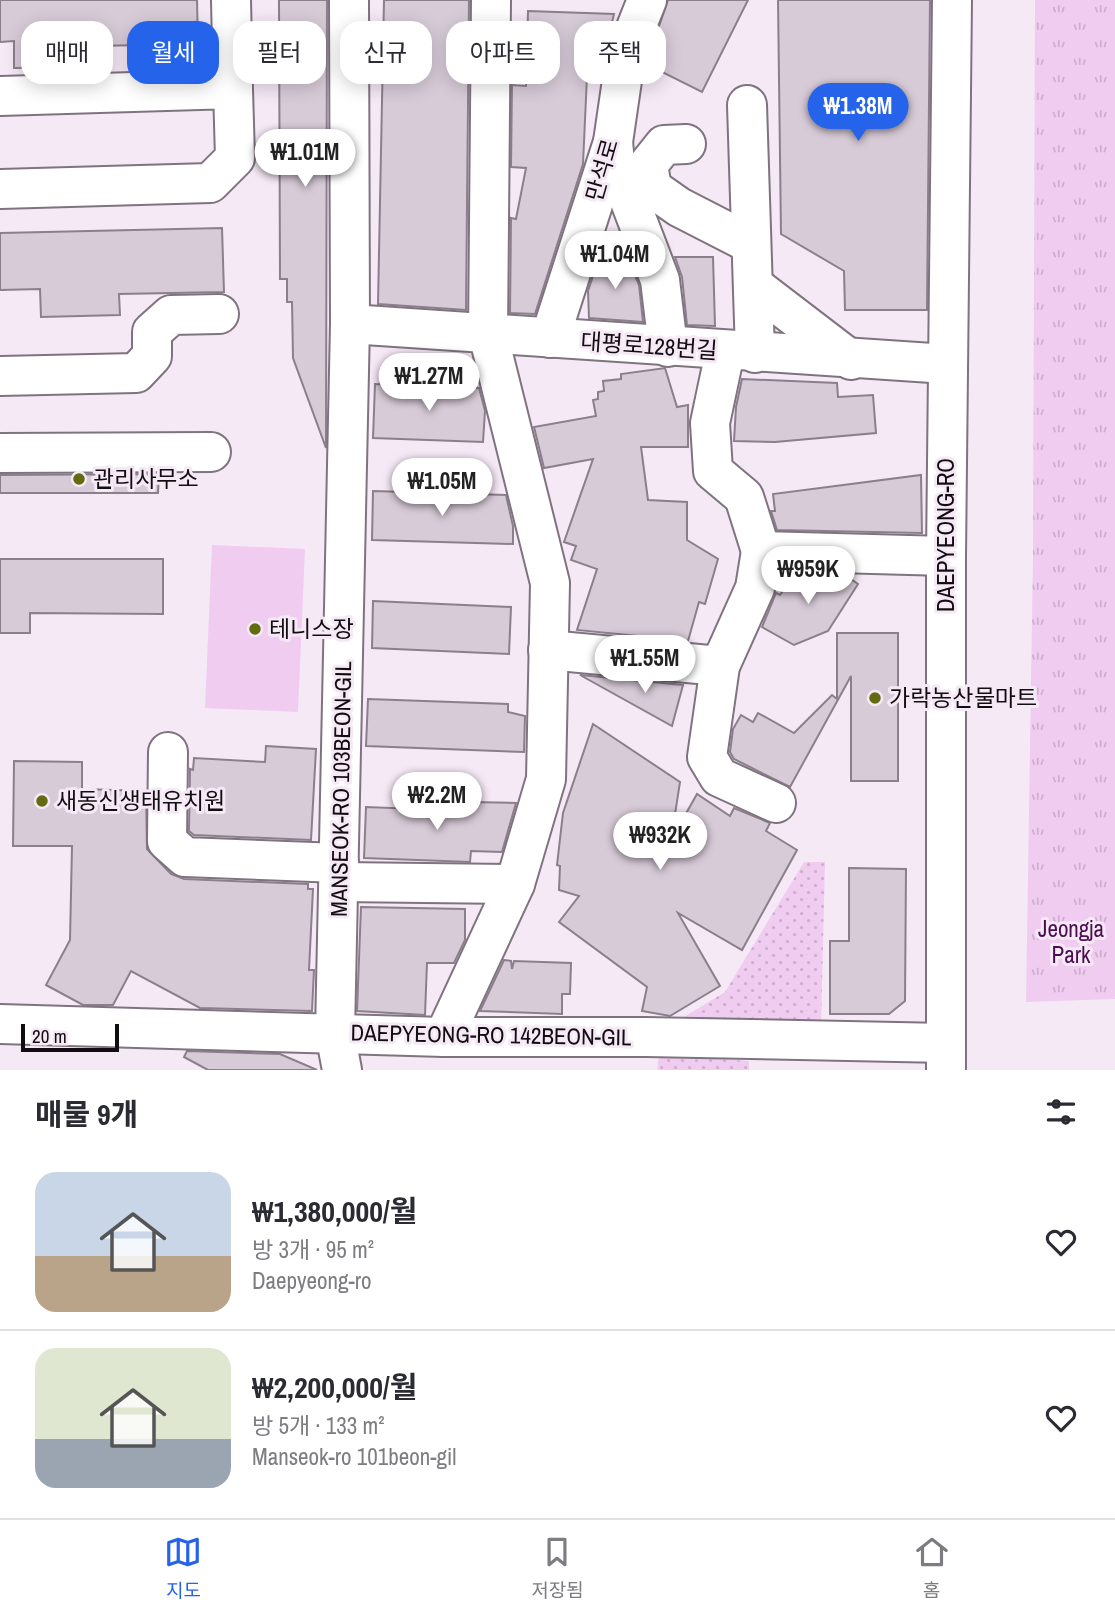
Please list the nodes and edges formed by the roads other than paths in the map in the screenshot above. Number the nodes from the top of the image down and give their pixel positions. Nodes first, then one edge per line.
1 (231, 0) edge
2 (349, 0) edge
3 (491, 0) edge
4 (647, 0) edge
5 (953, 0) edge
6 (233, 89) junction
7 (0, 96) edge
8 (747, 105) dead end
9 (612, 142) junction
10 (686, 144) dead end
11 (0, 189) edge
12 (751, 244) junction
13 (753, 285) junction
14 (219, 314) dead end
15 (350, 324) junction
16 (488, 334) junction
17 (550, 338) junction
18 (668, 347) junction
19 (740, 352) junction
20 (851, 360) junction
21 (947, 364) junction
22 (0, 376) edge
23 (211, 452) dead end
24 (0, 453) edge
25 (761, 551) junction
26 (946, 556) junction
27 (548, 650) junction
28 (720, 666) junction
29 (168, 752) dead end
30 (776, 803) dead end
31 (339, 872) junction
32 (515, 884) junction
33 (0, 1024) edge
34 (335, 1033) junction
35 (444, 1037) junction
36 (646, 1053) edge
37 (946, 1056) edge
38 (342, 1070) edge

1 - 6 street
2 - 15 street, MANSEOK-RO 103BEON-GIL
3 - 16 street
4 - 9 street, 만석로
5 - 21 street, DAEPYEONG-RO
6 - 7 street
6 - 11 street
8 - 12 street
9 - 17 street, 만석로
9 - 18 street
10 - 12 street
12 - 13 street
13 - 19 street
13 - 20 street
14 - 22 street
15 - 16 street, 대평로128번길
15 - 31 street, MANSEOK-RO 103BEON-GIL
16 - 17 street, 대평로128번길
16 - 27 street
17 - 18 street, 대평로128번길
18 - 19 street, 대평로128번길
19 - 20 street, 대평로128번길
19 - 25 street
20 - 21 street, 대평로128번길
21 - 26 street, DAEPYEONG-RO
23 - 24 street
25 - 26 street
25 - 28 street
26 - 37 street, DAEPYEONG-RO
27 - 28 street
27 - 32 street
28 - 30 street
29 - 31 street
31 - 32 street
31 - 34 street, MANSEOK-RO 103BEON-GIL
32 - 35 street
33 - 34 street, DAEPYEONG-RO 142BEON-GIL
34 - 35 street, DAEPYEONG-RO 142BEON-GIL
34 - 38 street, DAEPYEONG-RO 142BEON-GIL
35 - 36 street, DAEPYEONG-RO 142BEON-GIL
36 - 37 street, DAEPYEONG-RO 142BEON-GIL

